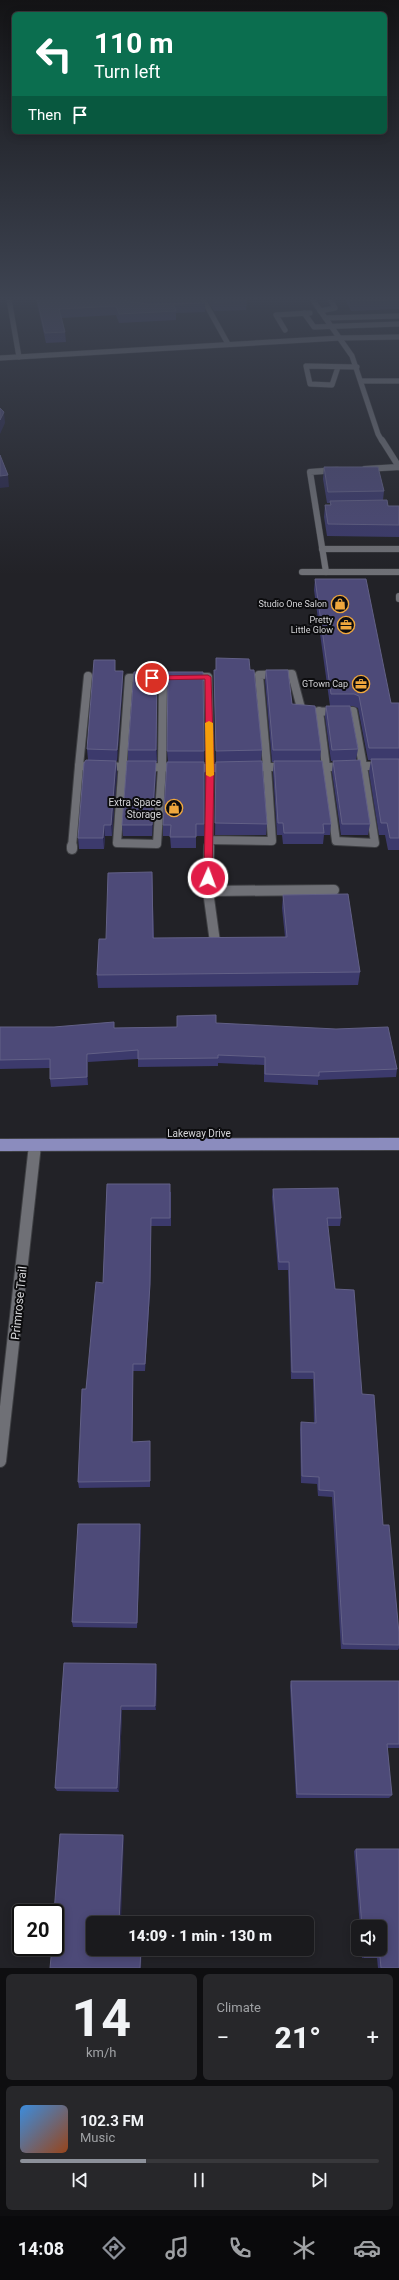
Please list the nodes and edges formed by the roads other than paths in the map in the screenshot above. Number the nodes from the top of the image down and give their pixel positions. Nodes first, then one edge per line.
1 (365, 391) edge
2 (399, 467) edge
3 (355, 469) edge
4 (347, 470) edge
5 (316, 508) junction
6 (324, 508) edge
7 (322, 549) junction
8 (399, 549) edge
9 (302, 572) dead end
10 (326, 572) junction
11 (399, 572) edge
12 (399, 596) edge
13 (399, 599) edge
14 (88, 676) dead end
15 (164, 677) junction
16 (319, 711) junction
17 (79, 766) junction
18 (267, 766) junction
19 (362, 766) junction
20 (399, 766) edge
21 (122, 767) junction
22 (253, 767) edge
23 (326, 767) junction
24 (162, 768) junction
25 (210, 768) junction
26 (224, 768) edge
27 (209, 840) junction
28 (72, 849) dead end
29 (334, 890) dead end
30 (208, 891) junction
31 (214, 942) edge
32 (399, 1144) edge
33 (0, 1145) edge
34 (35, 1145) junction
35 (0, 1461) edge

1 - 2 street
2 - 3 street
4 - 5 street
5 - 6 street
5 - 7 street
7 - 8 street
7 - 10 street
9 - 10 street
10 - 11 street
12 - 13 street
14 - 17 street
15 - 21 street
15 - 24 street
15 - 25 street
16 - 18 street
16 - 19 street
16 - 23 street
17 - 21 street
17 - 28 street
18 - 22 street
18 - 23 street
18 - 27 street
19 - 20 street
19 - 23 street
19 - 23 street
21 - 24 street
21 - 24 street
24 - 25 street
25 - 26 street
25 - 27 street
27 - 30 street
29 - 30 street
30 - 31 street
32 - 34 main road, Lakeway Drive
33 - 34 main road, Lakeway Drive
34 - 35 street, Primrose Trail

